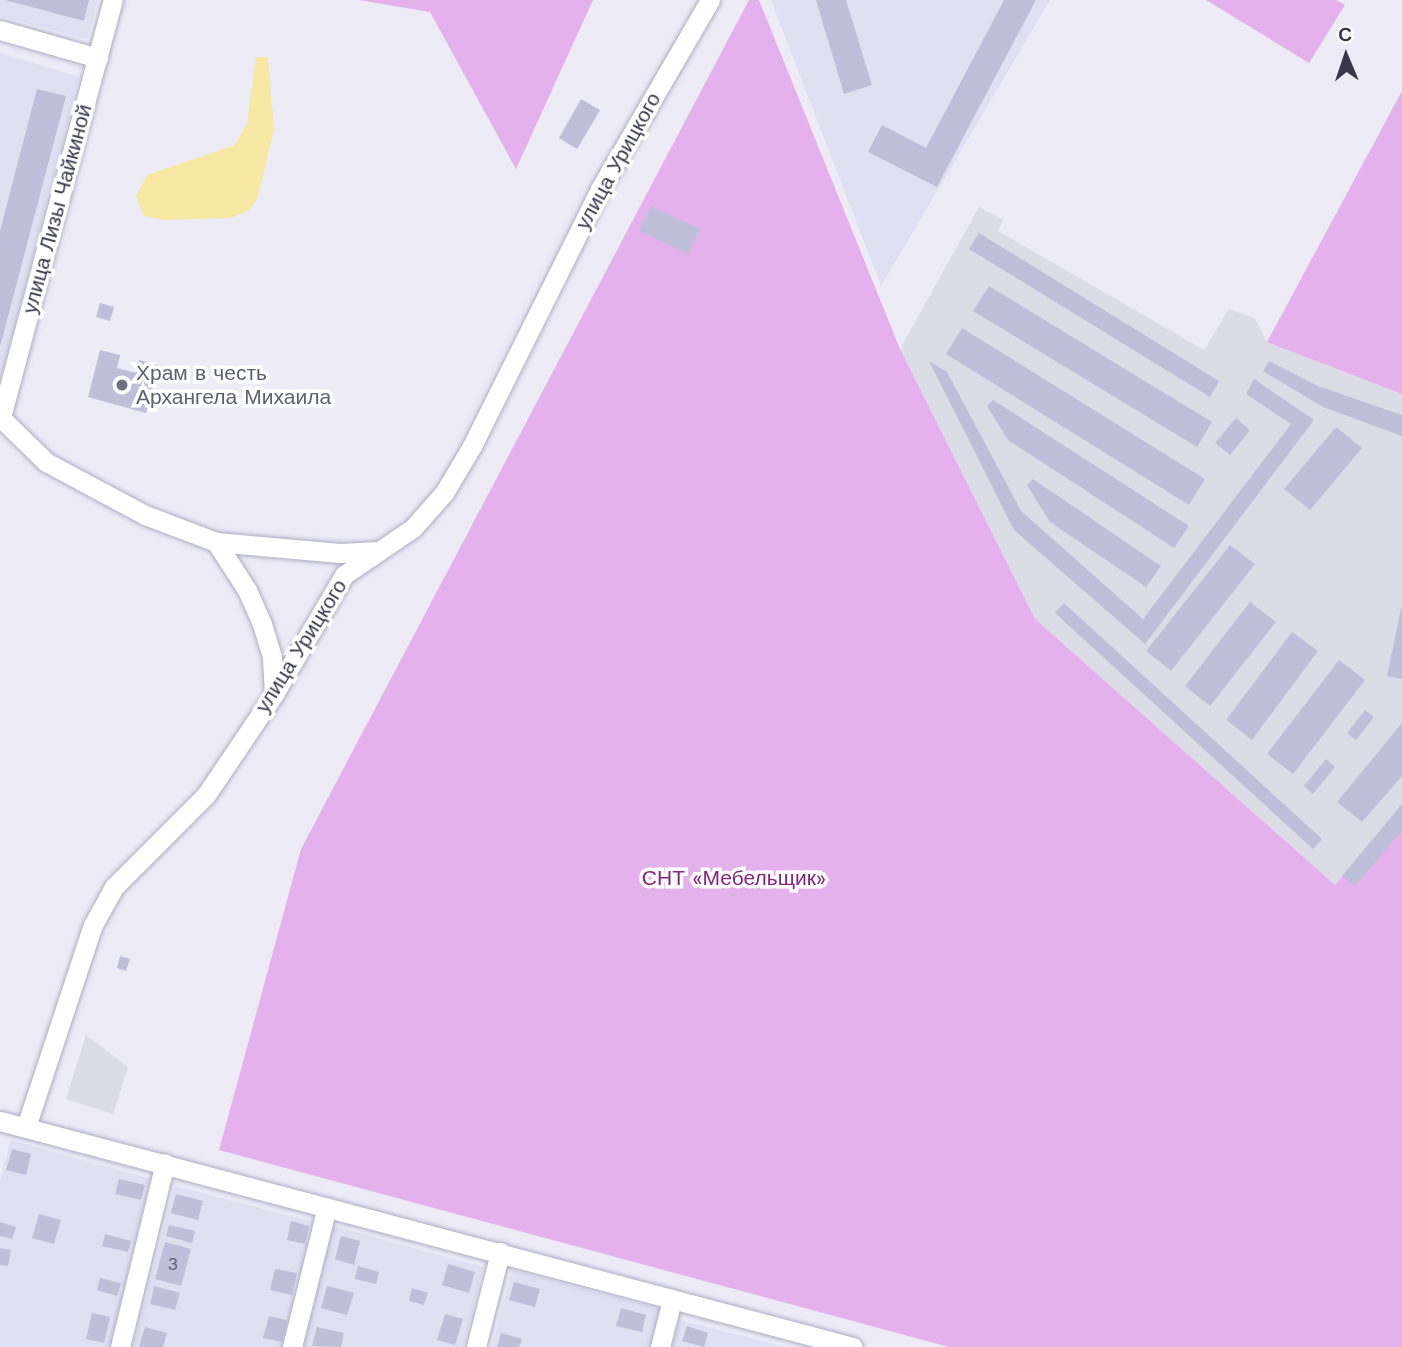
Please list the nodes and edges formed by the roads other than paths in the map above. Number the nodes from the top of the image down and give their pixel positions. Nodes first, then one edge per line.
1 (113, 0) edge
2 (710, 0) edge
3 (0, 30) edge
4 (97, 58) junction
5 (0, 417) edge
6 (216, 542) junction
7 (374, 551) junction
8 (274, 694) junction
9 (1, 1126) edge
10 (26, 1127) junction
11 (165, 1163) junction
12 (327, 1207) junction
13 (500, 1252) junction
14 (672, 1300) junction
15 (845, 1346) edge
16 (120, 1347) edge
17 (292, 1347) edge
18 (476, 1347) edge
19 (660, 1347) edge

1 - 4 street, улица Лизы Чайкиной
2 - 7 street, улица Урицкого
3 - 4 street
4 - 5 street, улица Лизы Чайкиной
5 - 6 street
6 - 7 street
6 - 8 street
7 - 8 street, улица Урицкого
8 - 10 street, улица Урицкого
9 - 10 street
10 - 11 street
11 - 12 street
11 - 16 street
12 - 13 street
12 - 17 street
13 - 14 street
13 - 18 street
14 - 15 street
14 - 19 street

